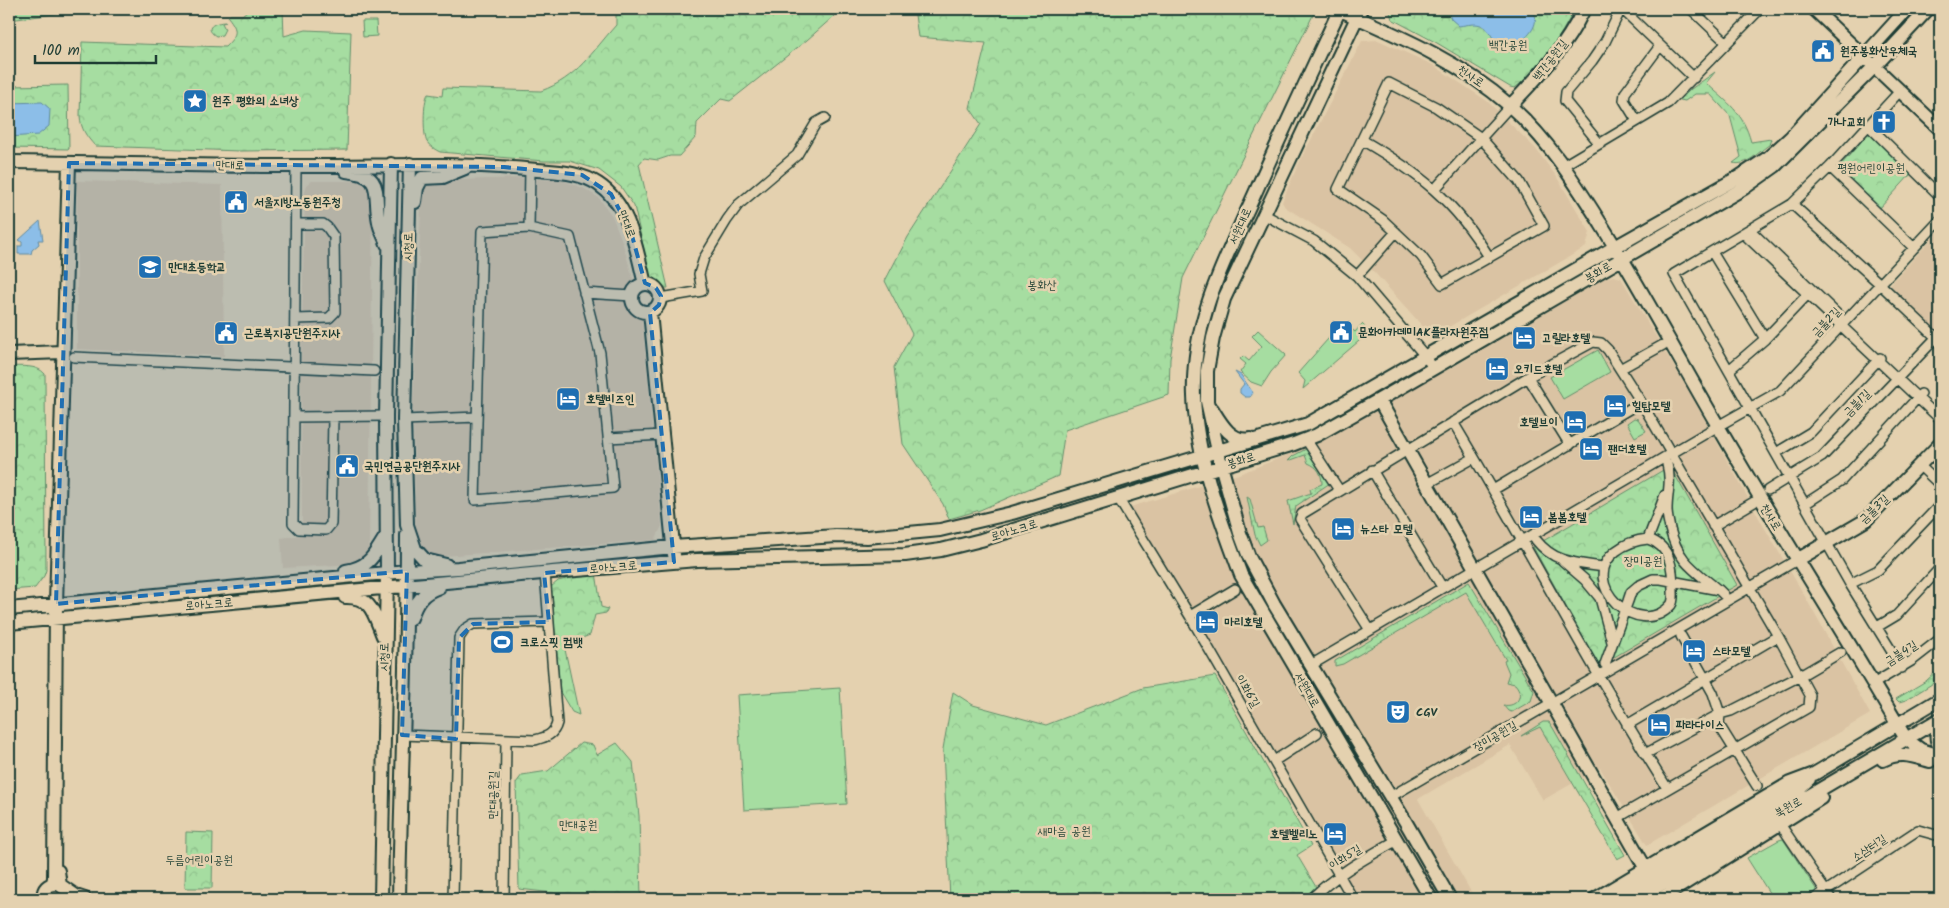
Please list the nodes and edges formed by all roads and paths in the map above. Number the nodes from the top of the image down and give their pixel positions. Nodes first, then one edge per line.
1 (1340, 9) edge
2 (1584, 9) edge
3 (1622, 9) edge
4 (1691, 9) edge
5 (1760, 9) edge
6 (1814, 9) edge
7 (1907, 9) edge
8 (1928, 9) edge
9 (1359, 13) edge
10 (1727, 43) junction
11 (1660, 46) junction
12 (1864, 55) junction
13 (1879, 70) junction
14 (1694, 78) junction
15 (1900, 91) junction
16 (1510, 106) junction
17 (825, 118) dead end
18 (1637, 121) junction
19 (1868, 125) junction
20 (1940, 129) edge
21 (1481, 138) junction
22 (1362, 140) junction
23 (1599, 143) junction
24 (9, 162) edge
25 (69, 163) junction
26 (391, 164) junction
27 (410, 164) junction
28 (1564, 165) junction
29 (296, 166) junction
30 (329, 166) junction
31 (472, 166) junction
32 (1830, 167) junction
33 (530, 169) junction
34 (1435, 189) junction
35 (1940, 196) edge
36 (1792, 204) junction
37 (1263, 214) junction
38 (1940, 220) edge
39 (296, 224) junction
40 (529, 228) junction
41 (1396, 232) junction
42 (1747, 232) junction
43 (408, 245) junction
44 (1615, 246) junction
45 (1914, 248) junction
46 (389, 249) junction
47 (1712, 252) junction
48 (1489, 257) junction
49 (1622, 258) junction
50 (1357, 276) junction
51 (645, 284) junction
52 (1880, 284) junction
53 (1810, 292) junction
54 (584, 293) junction
55 (632, 296) junction
56 (660, 298) junction
57 (650, 312) junction
58 (295, 319) junction
59 (1843, 323) junction
60 (1765, 339) junction
61 (1938, 339) edge
62 (1663, 345) dead end
63 (62, 352) junction
64 (9, 354) edge
65 (74, 357) dead end
66 (1879, 358) junction
67 (1429, 362) junction
68 (295, 369) junction
69 (1620, 369) junction
70 (1729, 370) junction
71 (374, 371) dead end
72 (1528, 377) junction
73 (1899, 377) junction
74 (1920, 396) junction
75 (1379, 400) junction
76 (1207, 401) junction
77 (1641, 402) junction
78 (1750, 408) junction
79 (1940, 412) edge
80 (386, 416) junction
81 (477, 417) junction
82 (294, 418) junction
83 (333, 418) junction
84 (1940, 419) edge
85 (404, 420) junction
86 (1453, 422) junction
87 (1718, 426) junction
88 (663, 435) junction
89 (1267, 436) junction
90 (608, 438) junction
91 (1309, 444) dead end
92 (1940, 444) edge
93 (1570, 445) junction
94 (1407, 449) junction
95 (1218, 452) junction
96 (1671, 453) junction
97 (1776, 453) junction
98 (1202, 456) junction
99 (1474, 458) junction
100 (1667, 464) dead end
101 (1919, 465) junction
102 (1221, 466) junction
103 (1206, 470) junction
104 (1372, 470) junction
105 (1790, 478) junction
106 (1432, 481) dead end
107 (1670, 484) junction
108 (1940, 485) edge
109 (1339, 490) junction
110 (1494, 490) junction
111 (1768, 490) dead end
112 (1118, 498) junction
113 (1754, 502) dead end
114 (1804, 504) junction
115 (1940, 505) edge
116 (1012, 514) junction
117 (407, 525) junction
118 (1713, 526) junction
119 (1018, 529) junction
120 (387, 535) junction
121 (1648, 539) junction
122 (1523, 540) junction
123 (1536, 540) dead end
124 (1827, 543) junction
125 (673, 547) junction
126 (1563, 560) junction
127 (1797, 560) junction
128 (674, 562) junction
129 (1603, 567) junction
130 (1476, 568) junction
131 (1940, 568) edge
132 (407, 571) junction
133 (387, 573) junction
134 (544, 573) junction
135 (458, 575) junction
136 (326, 579) junction
137 (1673, 580) junction
138 (1850, 584) junction
139 (407, 587) junction
140 (1442, 587) junction
141 (387, 588) junction
142 (1749, 588) junction
143 (1235, 589) dead end
144 (328, 593) junction
145 (56, 604) junction
146 (9, 608) edge
147 (1625, 610) junction
148 (1190, 616) junction
149 (56, 618) junction
150 (549, 622) junction
151 (9, 623) edge
152 (1877, 627) junction
153 (1370, 630) junction
154 (406, 632) junction
155 (1681, 636) dead end
156 (1778, 636) junction
157 (1940, 639) edge
158 (385, 641) junction
159 (1612, 642) junction
160 (1841, 652) dead end
161 (1311, 664) junction
162 (1605, 664) dead end
163 (1902, 668) junction
164 (1599, 675) junction
165 (1800, 676) junction
166 (1705, 678) junction
167 (1873, 684) junction
168 (1940, 699) edge
169 (1551, 702) junction
170 (1720, 714) junction
171 (1940, 718) edge
172 (1940, 724) edge
173 (1627, 725) junction
174 (1898, 725) junction
175 (1317, 733) dead end
176 (402, 735) junction
177 (456, 739) junction
178 (1906, 739) junction
179 (506, 740) junction
180 (1940, 746) edge
181 (1734, 750) junction
182 (1645, 754) junction
183 (1940, 756) edge
184 (1274, 762) junction
185 (1940, 763) edge
186 (1814, 774) junction
187 (1757, 786) dead end
188 (1667, 788) junction
189 (1390, 796) junction
190 (1809, 796) junction
191 (1376, 805) junction
192 (1798, 811) junction
193 (1617, 818) junction
194 (1780, 824) junction
195 (1940, 836) edge
196 (1397, 840) junction
197 (1646, 869) junction
198 (1338, 875) junction
199 (61, 890) edge
200 (1829, 896) edge
201 (44, 899) edge
202 (85, 899) edge
203 (381, 899) edge
204 (399, 899) edge
205 (453, 899) edge
206 (504, 899) edge
207 (1311, 899) edge
208 (1353, 899) edge
209 (1431, 899) edge
210 (1450, 899) edge
211 (1595, 899) edge
212 (1614, 899) edge
213 (1637, 899) edge
214 (1660, 899) edge
215 (1814, 899) edge

1 - 9 street, 천사로
1 - 98 street, 서원대로
2 - 16 street, 백간공원길
3 - 11 street
3 - 23 street
4 - 10 street
5 - 10 street
6 - 12 street
7 - 12 street, 봉화로
8 - 13 street, 봉화로
9 - 16 street, 천사로
9 - 37 street, 서원대로
10 - 14 street
11 - 14 street
11 - 18 street
12 - 13 street
12 - 44 street, 봉화로
13 - 15 street
13 - 49 street, 봉화로
14 - 18 street
15 - 19 street
15 - 20 street
16 - 21 street
16 - 28 street, 천사로
17 - 56 street
18 - 23 street
19 - 32 street
19 - 35 street
21 - 22 street
21 - 34 street
21 - 48 street
22 - 34 street
22 - 41 street
23 - 28 street
24 - 25 street, 만대로
25 - 29 street, 만대로
25 - 63 street
26 - 27 street, 만대로
26 - 30 street, 만대로
26 - 46 street, 시청로
27 - 31 street, 만대로
27 - 43 street, 시청로
28 - 44 street, 천사로
29 - 30 street, 만대로
29 - 39 street
30 - 46 street
31 - 33 street, 만대로
31 - 43 street
32 - 36 street
32 - 45 street
33 - 40 street
33 - 51 street, 만대로
34 - 48 street
36 - 42 street
36 - 52 street
37 - 50 street, 서원대로
37 - 76 street, 서원대로
38 - 45 street, 금불2길
39 - 58 street
39 - 58 street
40 - 54 street
40 - 81 street
41 - 48 street
41 - 50 street
42 - 47 street
42 - 53 street
43 - 85 street, 시청로
44 - 49 street, 천사로
44 - 67 street, 봉화로
45 - 52 street, 금불2길
46 - 80 street, 시청로
47 - 60 street
47 - 70 street
49 - 67 street, 봉화로
49 - 87 street, 천사로
50 - 67 street, 서원대로
51 - 55 street
51 - 56 street
52 - 59 street, 금불2길
52 - 61 street
53 - 59 street
53 - 60 street
54 - 55 street
54 - 90 street
55 - 57 street
56 - 57 street
57 - 88 street
58 - 68 street
59 - 66 street
59 - 78 street, 금불2길
60 - 70 street
61 - 73 street, 금불1길
62 - 69 street
63 - 64 street
63 - 145 street
65 - 68 street
66 - 73 street
66 - 97 street, 금불1길
67 - 75 street, 봉화로
67 - 89 street, 봉화로
68 - 71 street
68 - 82 street
69 - 72 street
69 - 77 street
70 - 78 street
72 - 86 street
72 - 93 street
73 - 74 street
73 - 105 street, 금불1길
74 - 79 street
74 - 84 street
74 - 114 street
75 - 94 street
75 - 102 street, 봉화로
76 - 89 street
76 - 95 street, 서원대로
77 - 93 street
77 - 96 street
78 - 87 street, 금불2길
78 - 97 street
80 - 83 street
80 - 120 street, 시청로
81 - 85 street
81 - 90 street
82 - 83 street
82 - 83 street
85 - 117 street, 시청로
86 - 94 street
86 - 99 street
87 - 96 street
87 - 127 street, 천사로
88 - 90 street
88 - 125 street
89 - 95 street, 봉화로
91 - 109 street
92 - 101 street, 금불3길
93 - 110 street
94 - 104 street
94 - 130 street
95 - 98 street, 봉화로
95 - 102 street, 서원대로
96 - 118 street
96 - 122 street
97 - 105 street
98 - 103 street, 서원대로
98 - 116 street, 로아노크로
99 - 106 street
99 - 110 street
100 - 107 street
101 - 108 street
101 - 124 street, 금불3길
102 - 103 street, 봉화로
102 - 161 street, 서원대로
103 - 112 street, 로아노크로
103 - 191 street, 서원대로
104 - 109 street
104 - 140 street
105 - 111 street, 금불1길
105 - 114 street
107 - 121 street
107 - 137 street
109 - 153 street
110 - 122 street
112 - 119 street, 로아노크로
112 - 148 street, 이화6길
113 - 118 street
114 - 124 street
115 - 138 street
116 - 119 street
116 - 125 street, 로아노크로
117 - 132 street, 시청로
117 - 135 street
118 - 142 street
119 - 128 street, 로아노크로
120 - 133 street, 시청로
120 - 136 street
121 - 129 street
121 - 137 street
122 - 130 street
122 - 164 street
123 - 126 street
124 - 127 street, 금불3길
124 - 138 street
125 - 128 street
125 - 135 street, 로아노크로
126 - 129 street
126 - 159 street
127 - 142 street, 장미공원길
127 - 167 street, 천사로
128 - 134 street, 로아노크로
129 - 147 street
130 - 140 street, 서원대로
130 - 169 street
131 - 152 street
132 - 133 street, 로아노크로
132 - 135 street, 로아노크로
132 - 139 street, 시청로
133 - 136 street, 로아노크로
133 - 141 street, 시청로
134 - 135 street, 로아노크로
134 - 150 street
135 - 139 street, 로아노크로
135 - 154 street
136 - 145 street, 로아노크로
137 - 147 street
137 - 147 street
138 - 152 street
139 - 141 street, 로아노크로
139 - 154 street, 시청로
140 - 153 street, 서원대로
141 - 144 street, 로아노크로
141 - 158 street, 시청로
142 - 156 street
142 - 164 street, 장미공원길
143 - 148 street
144 - 149 street, 로아노크로
144 - 158 street
145 - 146 street, 로아노크로
145 - 149 street
147 - 159 street
148 - 184 street, 이화6길
149 - 151 street, 로아노크로
149 - 199 street
150 - 177 street
150 - 179 street
152 - 163 street
153 - 161 street, 서원대로
154 - 176 street, 시청로
155 - 166 street
156 - 165 street
156 - 166 street
157 - 163 street, 금불4길
158 - 203 street, 시청로
159 - 162 street
160 - 165 street
161 - 189 street, 서원대로
163 - 167 street, 금불4길
164 - 169 street, 장미공원길
164 - 173 street
165 - 170 street
165 - 181 street
166 - 170 street
166 - 173 street
167 - 174 street, 천사로
168 - 174 street, 북원로
169 - 189 street, 장미공원길
169 - 193 street
170 - 181 street
170 - 182 street
171 - 178 street, 북원로
172 - 180 street
173 - 182 street
174 - 178 street, 천사로
174 - 186 street, 북원로
175 - 184 street
176 - 177 street
176 - 204 street, 시청로
177 - 179 street
177 - 205 street
178 - 183 street, 천사로
178 - 190 street, 북원로
179 - 206 street, 만대공원길
181 - 187 street
181 - 188 street
182 - 188 street
184 - 198 street, 이화6길
185 - 192 street
186 - 197 street, 북원로
186 - 212 street, 북원로
188 - 193 street
189 - 191 street
189 - 210 street, 서원대로
190 - 192 street
190 - 213 street, 북원로
191 - 196 street, 서원대로
192 - 194 street, 북원로
193 - 197 street
194 - 200 street
194 - 214 street, 북원로
195 - 200 street, 소삼터길
196 - 198 street, 이화5길
196 - 209 street, 서원대로
197 - 211 street, 북원로
198 - 207 street, 이화5길
198 - 208 street, 이화6길
199 - 201 street
199 - 202 street
200 - 215 street, 소삼터길

